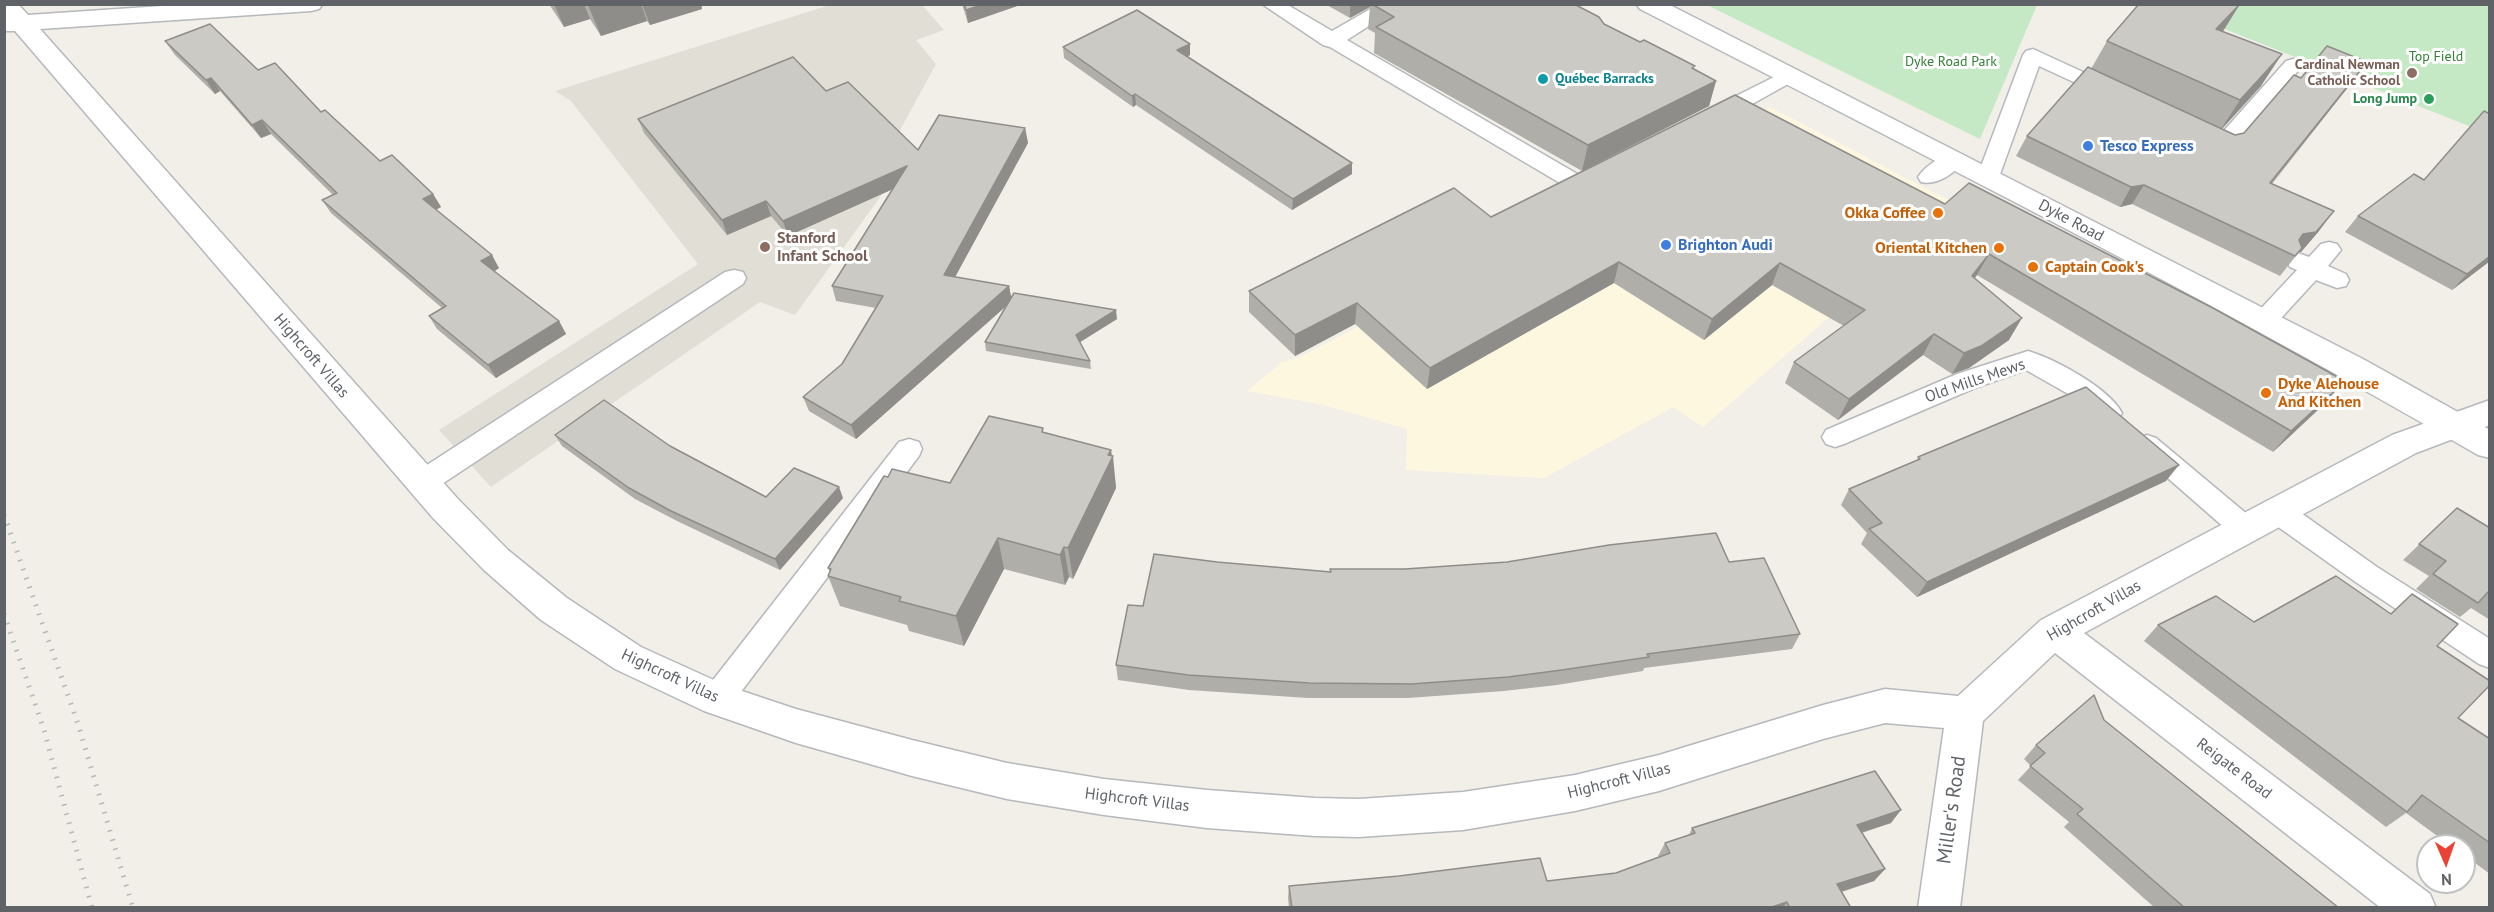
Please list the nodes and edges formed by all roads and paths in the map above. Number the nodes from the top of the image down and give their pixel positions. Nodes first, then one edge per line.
1 (311, 4) edge
2 (1271, 4) edge
3 (1394, 4) edge
4 (1648, 4) edge
5 (10, 18) edge
6 (1330, 41) junction
7 (2293, 65) dead end
8 (1790, 75) junction
9 (2128, 100) edge
10 (1690, 128) edge
11 (2192, 130) edge
12 (1953, 160) junction
13 (1619, 164) edge
14 (1929, 177) dead end
15 (1988, 177) junction
16 (2329, 250) dead end
17 (2303, 264) junction
18 (734, 278) dead end
19 (2337, 280) dead end
20 (2263, 322) junction
21 (2490, 412) edge
22 (2454, 424) junction
23 (1835, 437) dead end
24 (2490, 446) edge
25 (909, 449) dead end
26 (423, 482) junction
27 (2277, 511) junction
28 (2244, 528) junction
29 (2054, 631) junction
30 (2490, 655) edge
31 (717, 699) junction
32 (1965, 713) junction
33 (1939, 908) edge
34 (2415, 908) edge

1 - 5 street
2 - 6 lane
3 - 6 lane
4 - 8 street, Dyke Road
5 - 26 street, Highcroft Villas
6 - 13 lane
7 - 11 lane
8 - 10 lane
8 - 12 street, Dyke Road
9 - 15 lane
12 - 14 lane
12 - 15 street, Dyke Road
15 - 20 street, Dyke Road
16 - 17 lane
17 - 19 lane
17 - 20 lane
18 - 26 lane
20 - 22 street, Dyke Road
21 - 22 street, Highcroft Villas
22 - 24 street, Dyke Road
22 - 27 street, Highcroft Villas
23 - 28 lane, Old Mills Mews
25 - 31 lane
26 - 31 street, Highcroft Villas
27 - 28 street, Highcroft Villas
27 - 30 lane
28 - 29 street, Highcroft Villas
29 - 32 street, Highcroft Villas
29 - 34 street, Reigate Road
31 - 32 street, Highcroft Villas
32 - 33 street, Miller's Road

